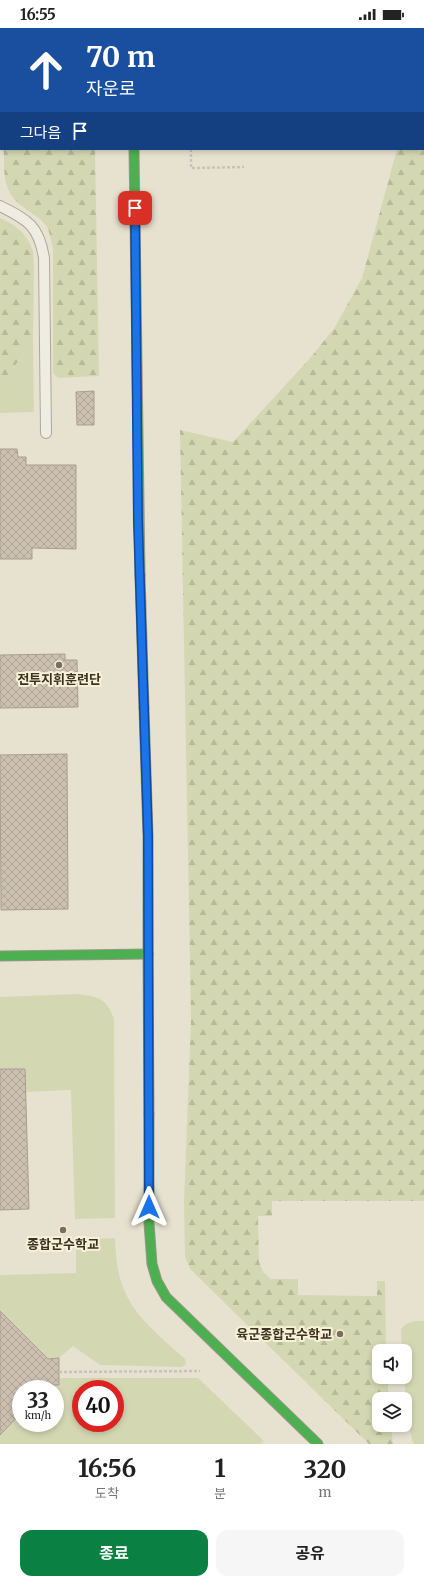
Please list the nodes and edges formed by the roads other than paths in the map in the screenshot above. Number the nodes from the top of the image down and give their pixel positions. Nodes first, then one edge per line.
1 (134, 150) edge
2 (0, 206) edge
3 (46, 433) dead end
4 (148, 954) junction
5 (0, 956) edge
6 (318, 1444) edge

1 - 4 street
2 - 3 lane
4 - 5 street
4 - 6 street

